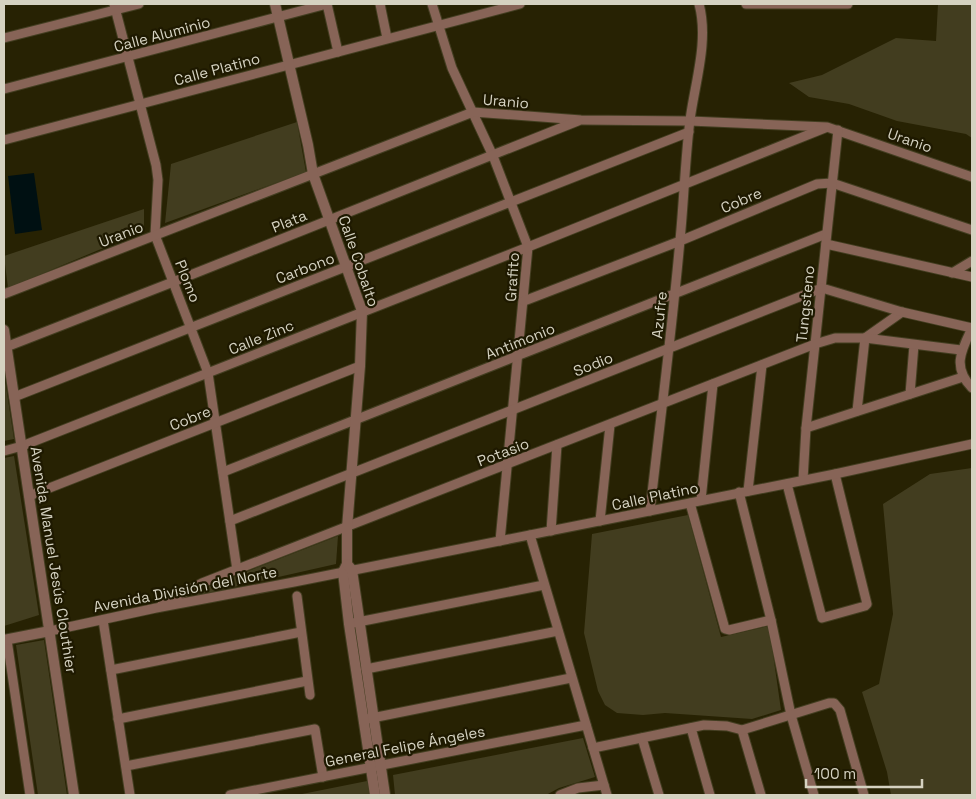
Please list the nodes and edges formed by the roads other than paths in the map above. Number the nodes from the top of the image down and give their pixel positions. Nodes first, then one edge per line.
1 (139, 4) edge
2 (275, 4) edge
3 (327, 4) edge
4 (380, 4) edge
5 (432, 4) edge
6 (520, 4) edge
7 (699, 4) edge
8 (748, 4) edge
9 (800, 4) edge
10 (848, 4) edge
11 (115, 7) edge
12 (278, 17) junction
13 (438, 26) junction
14 (4, 38) edge
15 (387, 38) junction
16 (338, 52) junction
17 (128, 57) junction
18 (290, 64) junction
19 (4, 89) edge
20 (139, 104) junction
21 (473, 112) junction
22 (581, 120) junction
23 (690, 121) junction
24 (827, 127) junction
25 (838, 130) junction
26 (689, 132) junction
27 (4, 140) edge
28 (493, 156) junction
29 (313, 174) junction
30 (972, 177) edge
31 (832, 182) junction
32 (685, 185) junction
33 (512, 201) junction
34 (329, 220) junction
35 (972, 230) edge
36 (826, 234) junction
37 (155, 235) junction
38 (680, 241) junction
39 (826, 244) junction
40 (528, 247) junction
41 (972, 261) edge
42 (346, 266) junction
43 (952, 273) junction
44 (972, 277) edge
45 (173, 282) junction
46 (822, 288) junction
47 (4, 294) edge
48 (675, 294) junction
49 (524, 301) junction
50 (362, 311) junction
51 (902, 312) junction
52 (192, 326) junction
53 (972, 328) edge
54 (4, 330) edge
55 (865, 338) junction
56 (815, 344) junction
57 (914, 345) junction
58 (6, 346) junction
59 (669, 348) junction
60 (961, 350) junction
61 (518, 356) junction
62 (762, 365) junction
63 (360, 366) junction
64 (208, 373) junction
65 (963, 377) junction
66 (713, 384) junction
67 (972, 388) edge
68 (910, 394) junction
69 (14, 397) junction
70 (662, 404) junction
71 (512, 411) junction
72 (857, 411) junction
73 (356, 420) junction
74 (215, 422) junction
75 (610, 425) junction
76 (806, 428) junction
77 (972, 444) edge
78 (558, 445) junction
79 (22, 446) junction
80 (4, 451) edge
81 (506, 466) junction
82 (223, 472) junction
83 (352, 472) junction
84 (836, 474) junction
85 (803, 480) junction
86 (787, 484) junction
87 (744, 492) junction
88 (30, 496) junction
89 (701, 500) junction
90 (690, 503) junction
91 (650, 511) junction
92 (230, 521) junction
93 (600, 521) junction
94 (347, 528) junction
95 (551, 531) junction
96 (530, 535) junction
97 (500, 541) junction
98 (347, 569) junction
99 (237, 570) junction
100 (544, 585) junction
101 (297, 596) dead end
102 (156, 608) junction
103 (103, 620) junction
104 (771, 620) junction
105 (354, 623) junction
106 (50, 631) junction
107 (558, 631) junction
108 (301, 632) junction
109 (5, 640) edge
110 (366, 669) junction
111 (111, 670) junction
112 (571, 678) junction
113 (307, 681) junction
114 (310, 695) dead end
115 (791, 715) junction
116 (369, 718) junction
117 (118, 719) junction
118 (586, 725) junction
119 (691, 728) junction
120 (742, 730) junction
121 (642, 738) junction
122 (593, 748) junction
123 (126, 766) junction
124 (376, 766) junction
125 (323, 777) junction
126 (604, 785) junction
127 (30, 795) edge
128 (74, 795) edge
129 (130, 795) edge
130 (230, 795) edge
131 (376, 795) edge
132 (385, 795) edge
133 (560, 795) edge
134 (607, 795) edge
135 (659, 795) edge
136 (710, 795) edge
137 (761, 795) edge
138 (814, 795) edge
139 (864, 795) edge

1 - 11 street
2 - 12 street, Calle Cobalto
3 - 12 street, Calle Aluminio
3 - 16 street
4 - 15 street
5 - 13 street, Grafito
6 - 13 street, Calle Platino
7 - 23 street, Azufre
8 - 9 street
9 - 10 street
11 - 14 street
11 - 17 street, Plomo
12 - 17 street, Calle Aluminio
12 - 18 street, Calle Cobalto
13 - 15 street, Calle Platino
13 - 21 street, Grafito
15 - 16 street, Calle Platino
16 - 18 street, Calle Platino
17 - 19 street, Calle Aluminio
17 - 20 street, Plomo
18 - 20 street, Calle Platino
18 - 29 street, Calle Cobalto
20 - 27 street, Calle Platino
20 - 37 street, Plomo
21 - 22 street, Uranio
21 - 28 street, Grafito
21 - 29 street, Uranio
22 - 23 street, Uranio
22 - 28 street, Plata
23 - 24 street, Uranio
23 - 26 street, Azufre
24 - 25 street, Uranio
24 - 32 street, Calle Zinc
25 - 30 street, Uranio
25 - 31 street, Tungsteno
26 - 32 street, Azufre
26 - 33 street, Carbono
28 - 33 street, Grafito
28 - 34 street, Plata
29 - 34 street, Calle Cobalto
29 - 37 street, Uranio
31 - 35 street
31 - 36 street, Tungsteno
31 - 38 street, Cobre
32 - 38 street, Azufre
32 - 40 street, Calle Zinc
33 - 40 street, Grafito
33 - 42 street, Carbono
34 - 42 street, Calle Cobalto
34 - 45 street, Plata
36 - 39 street, Tungsteno
36 - 48 street, Antimonio
37 - 45 street, Plomo
37 - 47 street, Uranio
38 - 48 street, Azufre
38 - 49 street, Cobre
39 - 43 street
39 - 46 street, Tungsteno
40 - 49 street, Grafito
40 - 50 street, Calle Zinc
41 - 43 street
42 - 50 street, Calle Cobalto
42 - 52 street, Carbono
43 - 44 street
45 - 52 street, Plomo
45 - 58 street, Plata
46 - 51 street
46 - 56 street, Tungsteno
46 - 59 street, Sodio
48 - 59 street, Azufre
48 - 61 street, Antimonio
49 - 61 street, Grafito
50 - 63 street, Calle Cobalto
50 - 64 street, Calle Zinc
51 - 53 street
51 - 55 street
52 - 64 street, Plomo
52 - 69 street, Carbono
53 - 60 street
54 - 58 street, Avenida Manuel Jesús Clouthier
55 - 56 street, Potasio
55 - 57 street, Potasio
55 - 72 street
56 - 62 street, Potasio
56 - 76 street, Tungsteno
57 - 60 street, Potasio
57 - 68 street
58 - 69 street, Avenida Manuel Jesús Clouthier
59 - 70 street, Azufre
59 - 71 street, Sodio
60 - 65 street
61 - 71 street, Grafito
61 - 73 street, Antimonio
62 - 66 street, Potasio
62 - 87 street
63 - 73 street, Calle Cobalto
63 - 74 street, Cobre
64 - 74 street, Plomo
64 - 79 street, Calle Zinc
65 - 67 street
65 - 68 street
66 - 70 street, Potasio
66 - 89 street
68 - 72 street
69 - 79 street, Avenida Manuel Jesús Clouthier
70 - 75 street, Potasio
70 - 91 street, Azufre
71 - 81 street, Grafito
71 - 83 street, Sodio
72 - 76 street
73 - 82 street, Antimonio
73 - 83 street, Calle Cobalto
74 - 82 street, Plomo
74 - 88 street, Cobre
75 - 78 street, Potasio
75 - 93 street
76 - 85 street, Tungsteno
77 - 84 street, Calle Platino
78 - 81 street, Potasio
78 - 95 street
79 - 80 street, Calle Zinc
79 - 88 street, Avenida Manuel Jesús Clouthier
81 - 94 street, Potasio
81 - 97 street, Grafito
82 - 92 street, Plomo
83 - 92 street, Sodio
83 - 94 street, Calle Cobalto
84 - 85 street, Calle Platino
84 - 86 street
85 - 86 street, Calle Platino
86 - 87 street, Calle Platino
87 - 89 street, Calle Platino
87 - 104 street
88 - 106 street, Avenida Manuel Jesús Clouthier
89 - 90 street, Calle Platino
90 - 91 street, Calle Platino
90 - 104 street
91 - 93 street, Calle Platino
92 - 99 street, Plomo
93 - 95 street, Calle Platino
94 - 98 street, Calle Cobalto
94 - 99 street, Potasio
95 - 96 street, Calle Platino
96 - 97 street, Calle Platino
96 - 100 street
97 - 98 street, Calle Platino
98 - 102 street, Avenida División del Norte
98 - 105 street, Calle Cobalto
99 - 102 street, Potasio
100 - 105 street
100 - 107 street
101 - 108 street
102 - 103 street, Avenida División del Norte
103 - 106 street, Avenida División del Norte
103 - 111 street
104 - 115 street
105 - 110 street
105 - 116 street
106 - 109 street, Avenida División del Norte
106 - 128 street, Avenida Manuel Jesús Clouthier
107 - 110 street
107 - 112 street
108 - 111 street
108 - 113 street
109 - 127 street
110 - 116 street
111 - 117 street
112 - 116 street
112 - 118 street
113 - 114 street
113 - 117 street
115 - 120 street
115 - 138 street
115 - 139 street
116 - 124 street
117 - 123 street
118 - 122 street
118 - 124 street, General Felipe Ángeles
119 - 120 street
119 - 121 street
119 - 136 street
120 - 137 street
121 - 122 street
121 - 135 street
122 - 126 street
123 - 125 street
123 - 129 street
124 - 125 street, General Felipe Ángeles
124 - 131 street
124 - 132 street
125 - 130 street, General Felipe Ángeles
126 - 133 street
126 - 134 street

